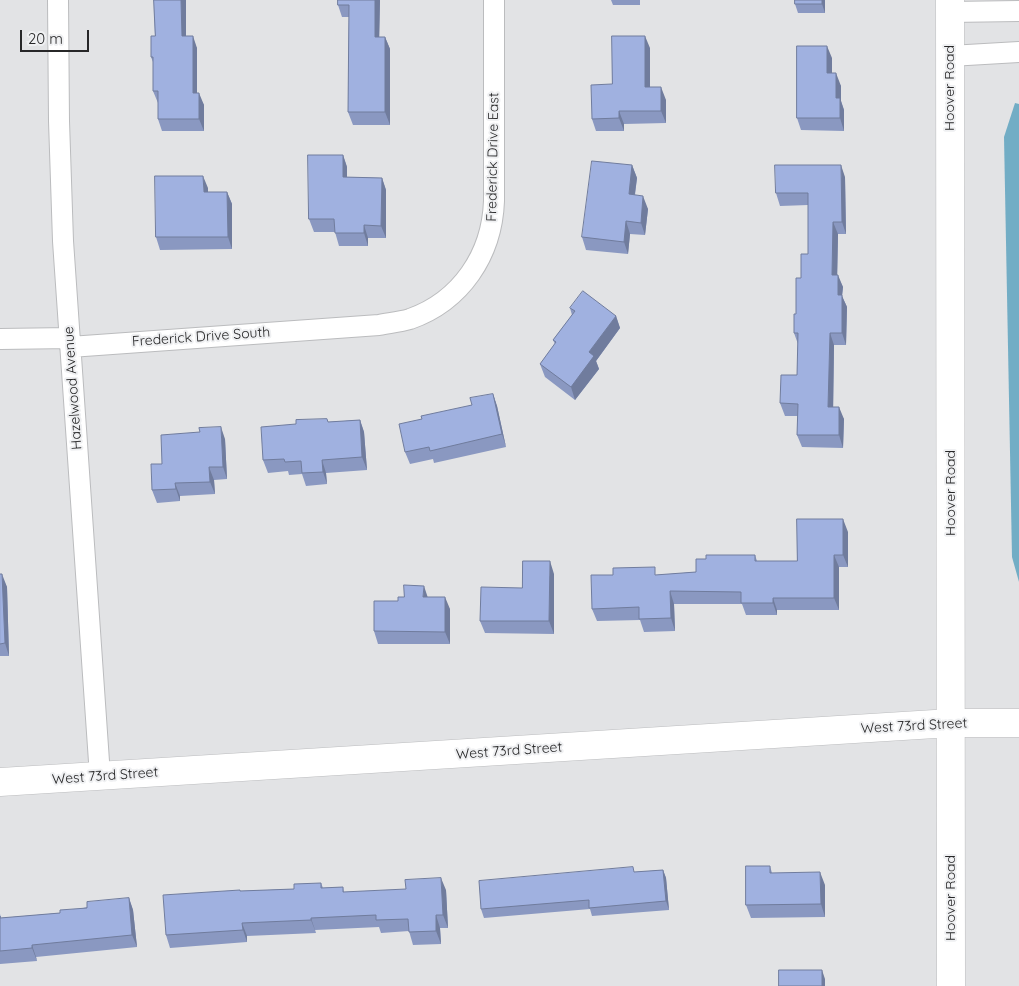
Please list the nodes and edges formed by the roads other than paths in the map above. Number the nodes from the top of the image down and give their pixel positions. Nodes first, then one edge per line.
1 (58, 0) edge
2 (494, 0) edge
3 (950, 6) edge
4 (1019, 11) edge
5 (1019, 52) edge
6 (950, 56) junction
7 (333, 328) joint
8 (0, 339) edge
9 (70, 342) junction
10 (1019, 722) edge
11 (951, 723) junction
12 (100, 776) junction
13 (0, 782) edge
14 (951, 986) edge

1 - 9 street, Hazelwood Avenue
2 - 7 street, Frederick Drive East
3 - 4 street
3 - 6 main road, Hoover Road
5 - 6 street
6 - 11 main road, Hoover Road
7 - 9 street, Frederick Drive South
8 - 9 street, Frederick Drive South
9 - 12 street, Hazelwood Avenue
10 - 11 main road, West 73rd Street
11 - 12 main road, West 73rd Street
11 - 14 main road, Hoover Road
12 - 13 main road, West 73rd Street

